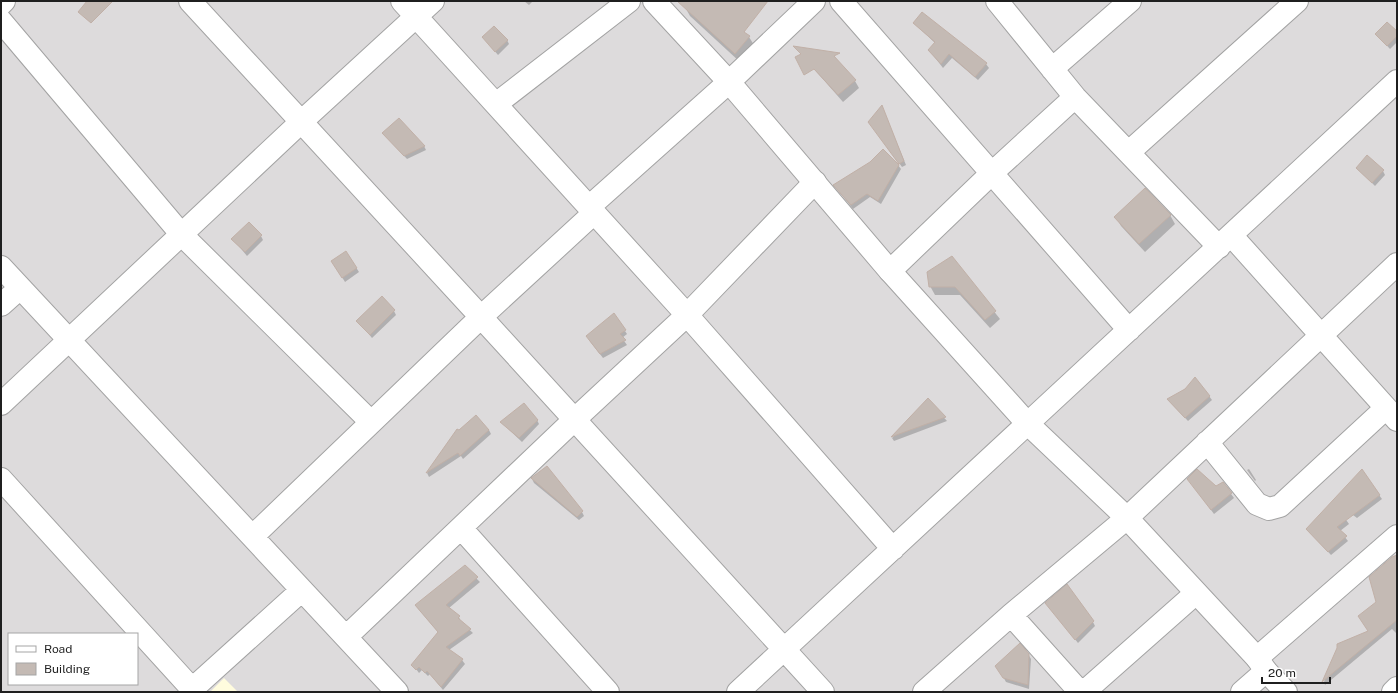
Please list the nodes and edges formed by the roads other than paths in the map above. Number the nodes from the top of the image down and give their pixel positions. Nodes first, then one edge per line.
1 (4, 1) edge
2 (190, 1) edge
3 (432, 1) edge
4 (629, 1) edge
5 (654, 1) edge
6 (814, 1) edge
7 (841, 1) edge
8 (997, 1) edge
9 (1130, 1) edge
10 (1297, 1) edge
11 (1, 4) edge
12 (409, 8) edge
13 (1, 21) edge
14 (1052, 69) junction
15 (1397, 81) edge
16 (729, 82) junction
17 (1075, 97) junction
18 (496, 104) junction
19 (301, 122) junction
20 (1128, 152) junction
21 (992, 173) junction
22 (815, 182) junction
23 (592, 210) junction
24 (182, 235) junction
25 (1225, 241) junction
26 (1397, 264) edge
27 (1, 267) edge
28 (890, 271) junction
29 (20, 288) junction
30 (1, 305) edge
31 (687, 315) junction
32 (481, 317) junction
33 (1129, 330) junction
34 (1322, 336) junction
35 (70, 341) junction
36 (1, 404) edge
37 (1392, 414) edge
38 (574, 420) junction
39 (371, 422) junction
40 (1027, 423) junction
41 (1207, 442) junction
42 (1, 479) edge
43 (1127, 518) junction
44 (461, 528) junction
45 (253, 536) junction
46 (1397, 536) edge
47 (893, 549) junction
48 (302, 590) junction
49 (1196, 593) junction
50 (1011, 615) junction
51 (346, 637) junction
52 (784, 650) junction
53 (1262, 665) junction
54 (1397, 688) edge
55 (191, 691) edge
56 (397, 692) edge
57 (608, 692) edge
58 (738, 692) edge
59 (823, 692) edge
60 (924, 692) edge
61 (1080, 692) edge
62 (1084, 692) edge
63 (1242, 692) edge
64 (1286, 692) edge
65 (1393, 692) edge

1 - 11 street
2 - 19 street
3 - 12 street
4 - 18 street
5 - 16 street
6 - 16 street
7 - 21 street
8 - 14 street
9 - 14 street
10 - 20 street
12 - 18 street
12 - 19 street
13 - 24 street
14 - 17 street
15 - 25 street
16 - 22 street
16 - 23 street
17 - 20 street
17 - 21 street
18 - 23 street
19 - 24 street
19 - 32 street
20 - 25 street
21 - 28 street
21 - 33 street
22 - 28 street
22 - 31 street
23 - 31 street
23 - 32 street
24 - 35 street
24 - 39 street
25 - 33 street
25 - 34 street
26 - 34 street
27 - 29 street
28 - 40 street
29 - 30 street
29 - 35 street
31 - 38 street
31 - 47 street
32 - 38 street
32 - 39 street
33 - 40 street
34 - 37 street
34 - 41 street
35 - 36 street
35 - 45 street
37 - 41 street
38 - 44 street
38 - 52 street
39 - 45 street
40 - 43 street
40 - 47 street
41 - 43 street
42 - 55 street
43 - 49 street
43 - 50 street
44 - 51 street
44 - 57 street
45 - 48 street
46 - 53 street
47 - 52 street
48 - 51 street
48 - 55 street
49 - 53 street
49 - 62 street
50 - 60 street
50 - 61 street
51 - 56 street
52 - 58 street
52 - 59 street
53 - 63 street
53 - 64 street
54 - 65 street

